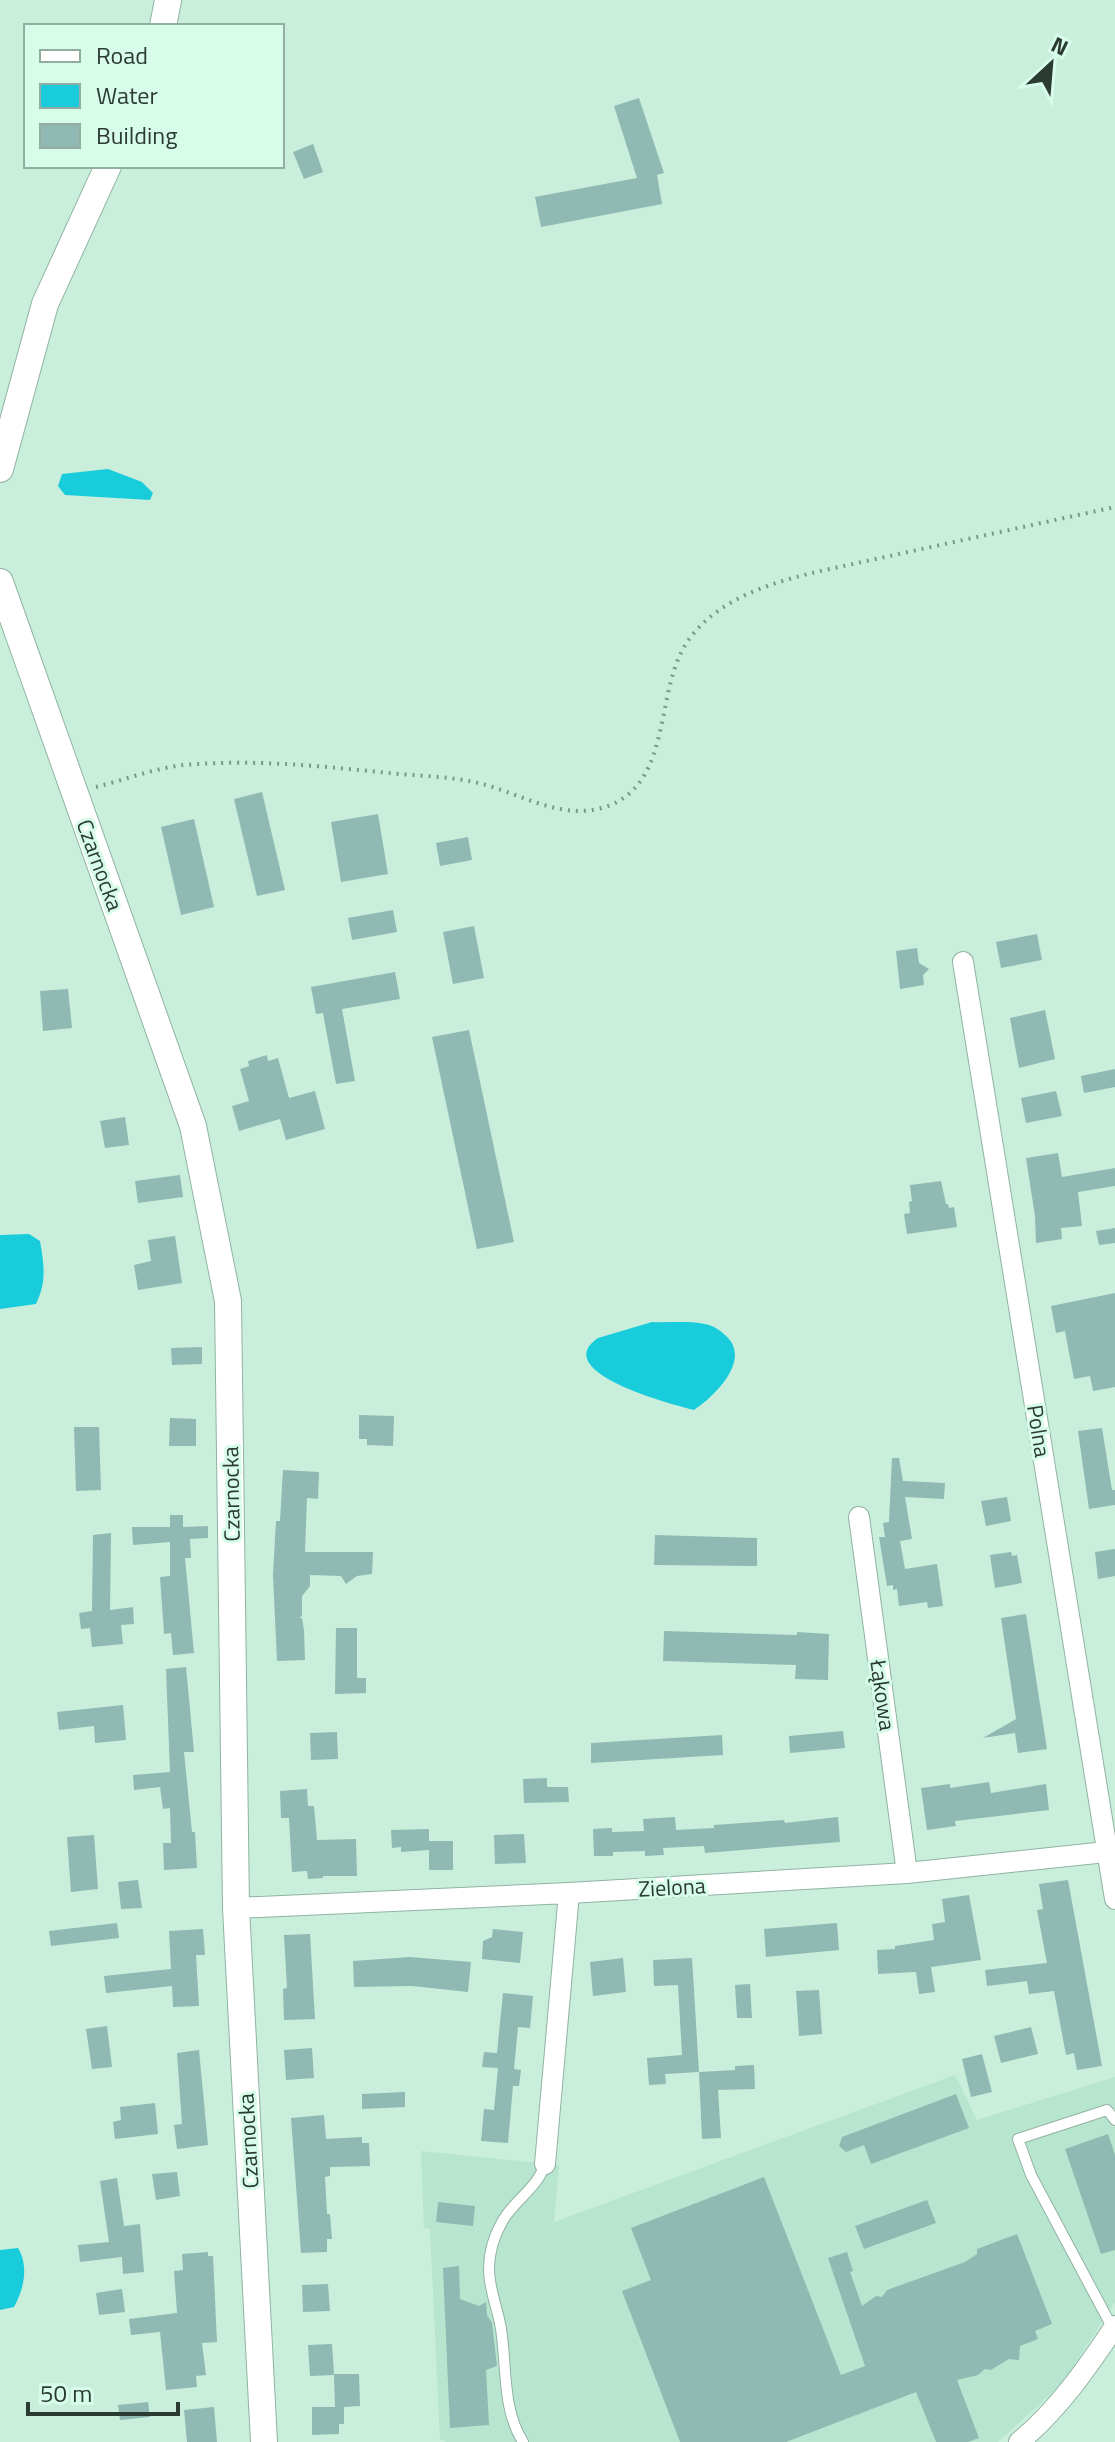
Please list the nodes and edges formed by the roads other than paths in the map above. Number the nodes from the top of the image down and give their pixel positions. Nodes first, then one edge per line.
1 (168, 0) edge
2 (163, 24) edge
3 (107, 168) edge
4 (0, 469) edge
5 (0, 582) edge
6 (963, 962) dead end
7 (859, 1517) dead end
8 (1106, 1852) junction
9 (907, 1873) junction
10 (569, 1893) junction
11 (1115, 1899) edge
12 (236, 1908) junction
13 (1115, 2120) edge
14 (545, 2164) joint
15 (1114, 2328) edge
16 (264, 2442) edge
17 (523, 2442) edge
18 (1019, 2442) edge

1 - 2 street
3 - 4 street
5 - 12 street, Czarnocka
6 - 8 street, Polna
7 - 9 street, Łąkowa
8 - 9 street, Zielona
8 - 11 street, Polna
9 - 10 street, Zielona
10 - 12 street, Zielona
10 - 14 street
12 - 16 street, Czarnocka
13 - 15 lane
14 - 17 lane
15 - 18 street

